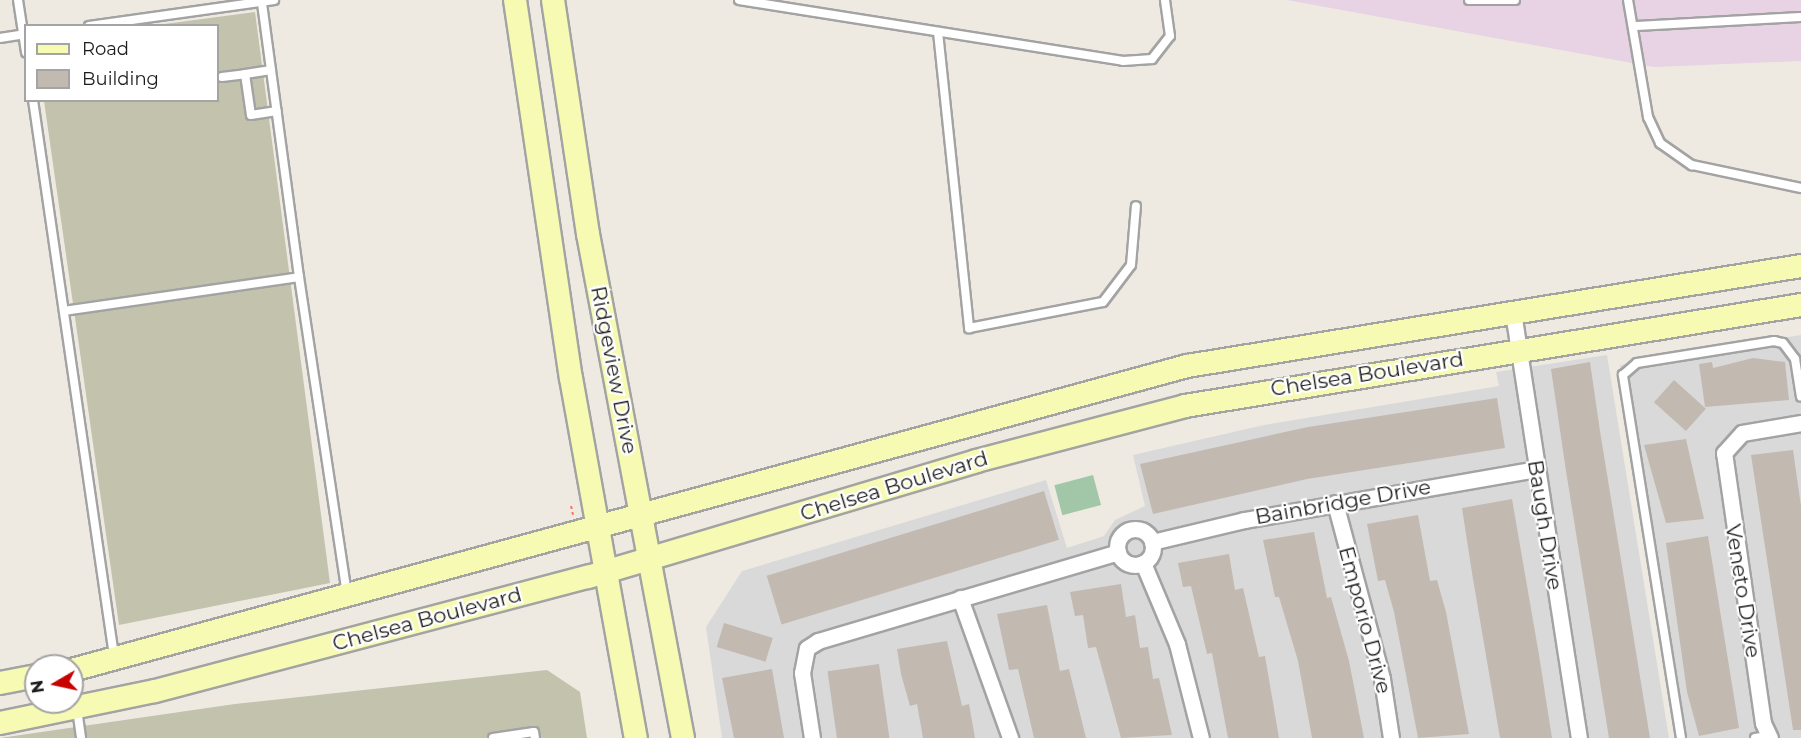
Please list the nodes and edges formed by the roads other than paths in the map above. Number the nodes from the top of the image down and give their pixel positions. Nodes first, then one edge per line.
1 (18, 0) edge
2 (274, 0) edge
3 (515, 0) edge
4 (552, 0) edge
5 (740, 0) edge
6 (1165, 0) edge
7 (1468, 0) edge
8 (1515, 0) edge
9 (1628, 0) edge
10 (262, 2) junction
11 (774, 3) edge
12 (1801, 17) edge
13 (103, 24) edge
14 (1636, 26) junction
15 (938, 32) junction
16 (24, 34) edge
17 (0, 38) edge
18 (271, 70) junction
19 (245, 74) junction
20 (222, 77) dead end
21 (33, 102) edge
22 (277, 111) junction
23 (1801, 188) edge
24 (1136, 206) dead end
25 (1793, 267) edge
26 (299, 277) junction
27 (1801, 305) edge
28 (64, 311) junction
29 (1513, 312) junction
30 (1518, 351) junction
31 (1801, 397) edge
32 (1801, 423) edge
33 (1536, 470) junction
34 (1335, 503) junction
35 (642, 512) junction
36 (599, 524) junction
37 (1152, 542) junction
38 (1118, 552) junction
39 (651, 558) junction
40 (1143, 563) junction
41 (606, 572) junction
42 (348, 598) junction
43 (960, 598) junction
44 (115, 660) junction
45 (84, 667) edge
46 (24, 678) edge
47 (0, 683) edge
48 (84, 708) edge
49 (53, 714) edge
50 (78, 714) edge
51 (0, 723) edge
52 (1764, 737) edge
53 (81, 738) edge
54 (493, 738) edge
55 (535, 738) edge
56 (636, 738) edge
57 (683, 738) edge
58 (812, 738) edge
59 (1010, 738) edge
60 (1201, 738) edge
61 (1391, 738) edge
62 (1579, 738) edge
63 (1681, 738) edge

1 - 16 lane
2 - 10 lane
3 - 36 main road, Ridgeview Drive
4 - 35 main road, Ridgeview Drive
5 - 11 lane
6 - 15 lane
7 - 8 lane
9 - 14 lane
10 - 13 lane
10 - 18 lane
11 - 15 lane
12 - 14 lane
14 - 23 lane
15 - 24 lane
16 - 17 lane
18 - 19 lane
18 - 22 lane
19 - 20 lane
19 - 22 lane
21 - 28 lane
22 - 26 lane
25 - 29 main road, Chelsea Boulevard
26 - 28 lane
26 - 42 lane
27 - 30 main road, Chelsea Boulevard
28 - 44 lane
29 - 30 street, Baugh Drive
29 - 35 main road, Chelsea Boulevard
30 - 33 street, Baugh Drive
30 - 39 main road, Chelsea Boulevard
31 - 63 lane
32 - 52 street, Veneto Drive
33 - 34 street, Bainbridge Drive
33 - 62 street, Baugh Drive
34 - 37 street, Bainbridge Drive
34 - 61 street, Emporio Drive
35 - 36 main road, Chelsea Boulevard
35 - 39 main road, Ridgeview Drive
36 - 41 main road, Ridgeview Drive
36 - 42 main road, Chelsea Boulevard
37 - 38 street
37 - 40 street
38 - 40 street
38 - 43 street
39 - 41 main road, Chelsea Boulevard
39 - 57 main road, Ridgeview Drive
40 - 60 street
41 - 48 main road, Chelsea Boulevard
41 - 56 main road, Ridgeview Drive
42 - 44 main road, Chelsea Boulevard
43 - 58 street
43 - 59 street
44 - 45 main road, Chelsea Boulevard
46 - 47 main road
49 - 51 main road, Chelsea Boulevard
50 - 53 lane
54 - 55 lane

